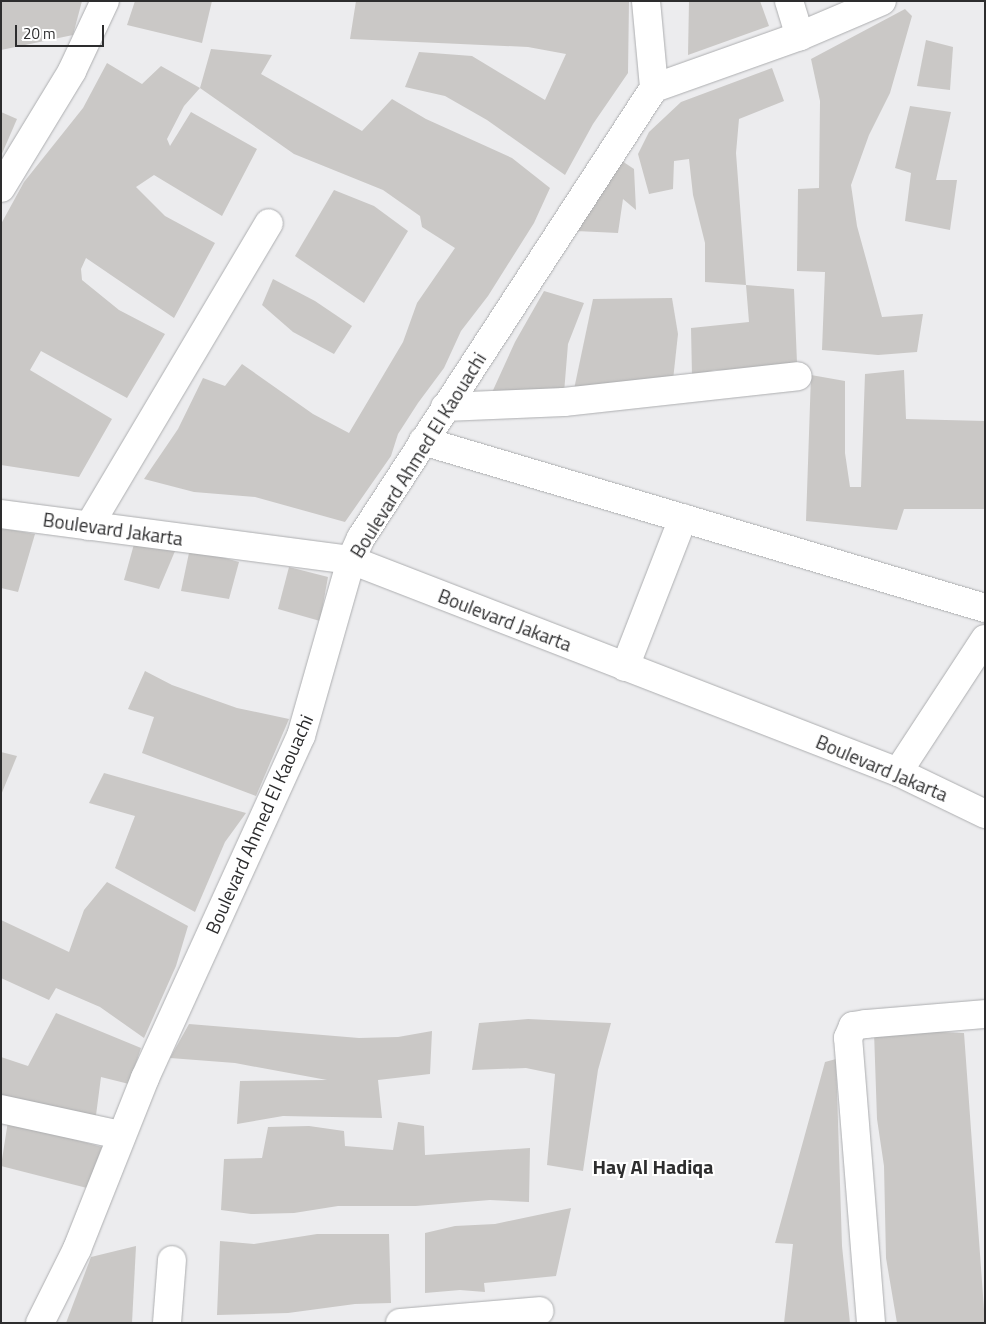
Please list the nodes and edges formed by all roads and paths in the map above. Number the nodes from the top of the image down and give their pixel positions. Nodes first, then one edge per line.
1 (105, 1) edge
2 (646, 1) edge
3 (789, 1) edge
4 (882, 1) edge
5 (800, 36) junction
6 (654, 88) junction
7 (1, 188) edge
8 (268, 223) dead end
9 (798, 376) dead end
10 (445, 407) junction
11 (423, 441) junction
12 (1, 514) edge
13 (683, 518) junction
14 (89, 526) junction
15 (351, 560) junction
16 (985, 608) edge
17 (985, 639) edge
18 (625, 667) junction
19 (898, 772) junction
20 (985, 814) edge
21 (985, 1014) edge
22 (1, 1109) edge
23 (120, 1135) junction
24 (172, 1260) dead end
25 (539, 1311) dead end
26 (40, 1323) edge
27 (167, 1323) edge
28 (400, 1323) edge
29 (871, 1323) edge

1 - 7 street
2 - 6 street
3 - 5 street
4 - 5 street
5 - 6 street
6 - 10 street, Boulevard Ahmed El Kaouachi
8 - 14 street
9 - 10 street
10 - 11 street, Boulevard Ahmed El Kaouachi
11 - 13 street
11 - 15 street, Boulevard Ahmed El Kaouachi
12 - 14 street, Boulevard Jakarta
13 - 16 street
13 - 18 street
14 - 15 street, Boulevard Jakarta
15 - 18 street, Boulevard Jakarta
15 - 23 street, Boulevard Ahmed El Kaouachi
17 - 19 street
18 - 19 street, Boulevard Jakarta
19 - 20 street, Boulevard Jakarta
21 - 29 street
22 - 23 street
23 - 26 street, Boulevard Ahmed El Kaouachi
24 - 27 street
25 - 28 street

